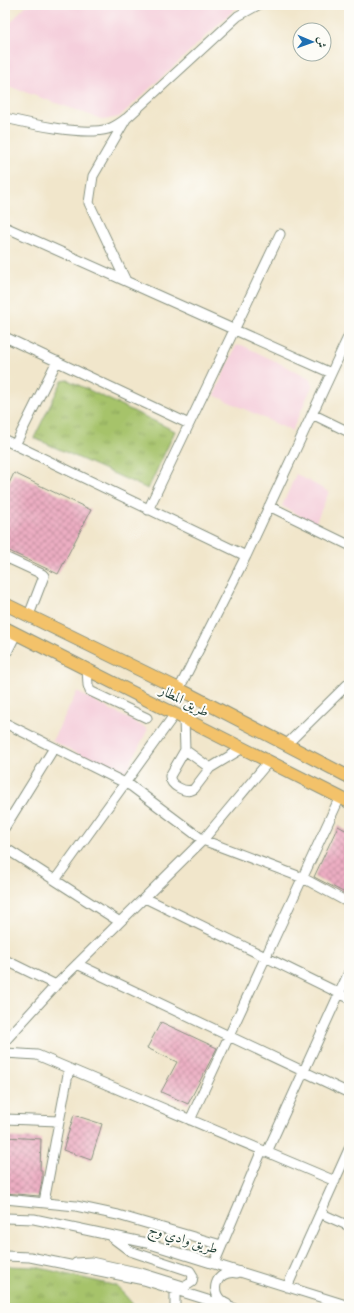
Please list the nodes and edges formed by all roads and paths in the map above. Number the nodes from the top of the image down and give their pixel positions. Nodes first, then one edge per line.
1 (258, 5) edge
2 (5, 118) edge
3 (127, 118) junction
4 (5, 227) edge
5 (280, 234) dead end
6 (126, 281) junction
7 (234, 329) junction
8 (349, 335) edge
9 (5, 337) edge
10 (57, 361) junction
11 (331, 373) junction
12 (312, 414) junction
13 (189, 424) junction
14 (349, 432) edge
15 (5, 440) edge
16 (15, 445) junction
17 (270, 506) junction
18 (148, 510) junction
19 (349, 545) edge
20 (246, 556) junction
21 (5, 557) edge
22 (5, 604) edge
23 (29, 616) junction
24 (10, 631) edge
25 (5, 656) edge
26 (87, 670) junction
27 (349, 683) edge
28 (179, 689) junction
29 (180, 716) junction
30 (147, 718) dead end
31 (5, 723) edge
32 (286, 745) junction
33 (54, 748) junction
34 (243, 748) junction
35 (186, 750) junction
36 (269, 761) junction
37 (210, 768) junction
38 (349, 776) edge
39 (126, 784) junction
40 (345, 800) edge
41 (5, 827) edge
42 (203, 840) junction
43 (5, 848) edge
44 (303, 878) junction
45 (56, 880) junction
46 (145, 898) junction
47 (349, 903) edge
48 (120, 922) junction
49 (266, 957) junction
50 (5, 960) edge
51 (77, 964) junction
52 (349, 972) edge
53 (56, 985) junction
54 (339, 993) junction
55 (349, 998) edge
56 (229, 1036) junction
57 (5, 1041) edge
58 (5, 1054) edge
59 (69, 1069) junction
60 (304, 1071) junction
61 (349, 1093) edge
62 (5, 1119) edge
63 (190, 1120) junction
64 (59, 1121) junction
65 (349, 1149) edge
66 (265, 1151) junction
67 (335, 1181) junction
68 (5, 1199) edge
69 (44, 1202) junction
70 (320, 1213) junction
71 (5, 1218) edge
72 (349, 1226) edge
73 (108, 1234) junction
74 (221, 1245) junction
75 (5, 1256) edge
76 (66, 1264) junction
77 (214, 1264) junction
78 (265, 1280) junction
79 (287, 1286) junction
80 (175, 1290) junction
81 (349, 1306) edge
82 (175, 1308) edge
83 (233, 1308) edge
84 (237, 1308) edge

1 - 3 street
2 - 3 street
3 - 6 street
4 - 6 street
5 - 7 street
6 - 7 street
7 - 11 street
7 - 13 street
8 - 11 street
9 - 10 street
10 - 13 street
10 - 16 street
11 - 12 street
12 - 14 street
12 - 17 street
13 - 18 street
15 - 16 street
16 - 18 street
17 - 19 street
17 - 20 street
18 - 20 street
20 - 28 street
21 - 23 street
22 - 23 main road, طريق المطار
23 - 28 main road, طريق المطار
24 - 25 street
24 - 26 main road, طريق المطار
26 - 29 main road, طريق المطار
26 - 30 street
27 - 32 street
28 - 32 main road, طريق المطار
29 - 34 main road, طريق المطار
29 - 35 street
29 - 39 street
31 - 33 street
32 - 38 main road, طريق المطار
33 - 39 street
33 - 41 street
34 - 36 main road, طريق المطار
34 - 37 street
35 - 37 street
35 - 37 street
36 - 40 main road, طريق المطار
36 - 42 street
39 - 42 street
39 - 45 street
40 - 44 street
42 - 44 street
42 - 46 street
43 - 45 street
44 - 47 street
44 - 49 street
45 - 48 street
46 - 48 street
46 - 49 street
48 - 51 street
49 - 54 street
49 - 56 street
50 - 53 street
51 - 53 street
51 - 56 street
52 - 54 street
53 - 57 street
54 - 55 street
54 - 60 street
56 - 60 street
56 - 63 street
58 - 59 street
59 - 63 street
59 - 64 street
60 - 61 street
60 - 66 street
62 - 64 street
63 - 66 street
64 - 69 street
65 - 67 street
66 - 67 street
66 - 74 street
67 - 70 street
68 - 69 street
69 - 74 street
70 - 72 street
70 - 79 street
71 - 73 street, طريق وادي وج
73 - 76 street
73 - 77 street, طريق وادي وج
74 - 77 street
75 - 76 street
76 - 80 street
77 - 78 street, طريق وادي وج
78 - 79 street, طريق وادي وج
78 - 84 street
79 - 81 street, طريق وادي وج
80 - 82 street
80 - 83 street

